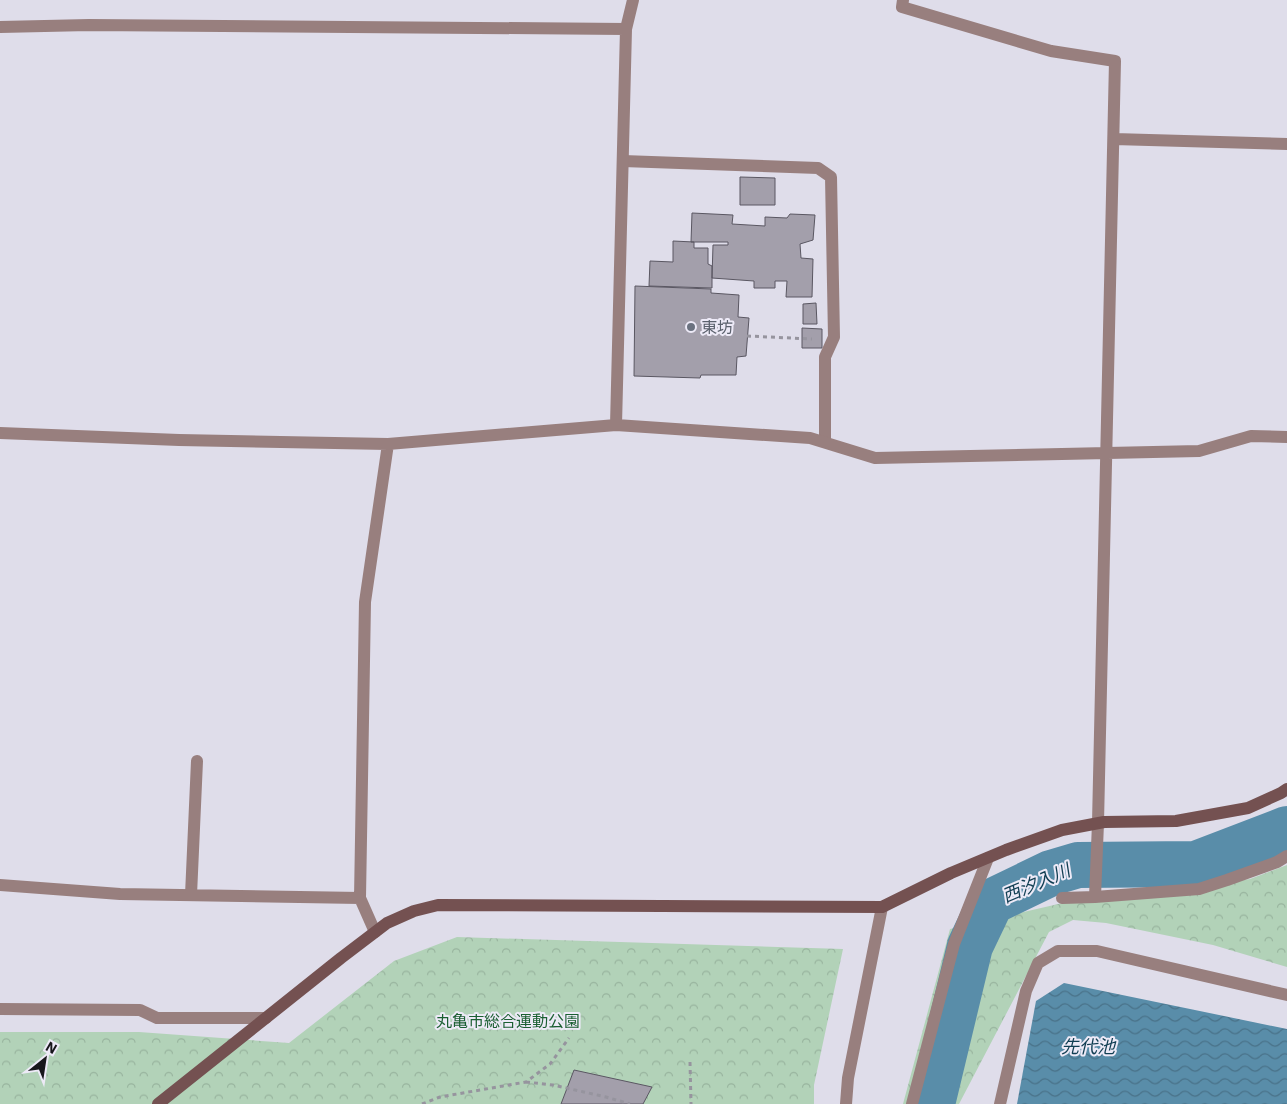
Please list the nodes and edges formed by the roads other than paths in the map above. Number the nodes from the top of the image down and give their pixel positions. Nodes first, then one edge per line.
1 (633, 0) edge
2 (903, 0) edge
3 (0, 27) edge
4 (626, 28) junction
5 (1114, 138) junction
6 (1287, 144) edge
7 (623, 160) junction
8 (616, 425) junction
9 (0, 434) edge
10 (1287, 437) edge
11 (825, 442) junction
12 (388, 444) junction
13 (1106, 453) junction
14 (197, 762) dead end
15 (1287, 789) edge
16 (1098, 823) junction
17 (1287, 856) edge
18 (988, 858) junction
19 (0, 885) edge
20 (191, 895) junction
21 (1095, 897) junction
22 (360, 898) junction
23 (1062, 898) dead end
24 (882, 907) junction
25 (375, 932) junction
26 (1287, 995) edge
27 (0, 1009) edge
28 (266, 1018) junction
29 (158, 1104) edge
30 (846, 1104) edge
31 (912, 1104) edge
32 (1000, 1104) edge

1 - 4 street
2 - 5 street
3 - 4 street
4 - 7 street
5 - 6 street
5 - 13 street
7 - 8 street
7 - 11 street
8 - 11 street
8 - 12 street
9 - 12 street
10 - 13 street
11 - 13 street
12 - 22 street
13 - 16 street
14 - 20 street
15 - 16 street
16 - 18 street
16 - 21 street
17 - 21 street
18 - 24 street
18 - 31 street
19 - 20 street
20 - 22 street
21 - 23 street
22 - 25 street
24 - 25 street
24 - 30 street
25 - 28 street
26 - 32 street
27 - 28 street
28 - 29 street

